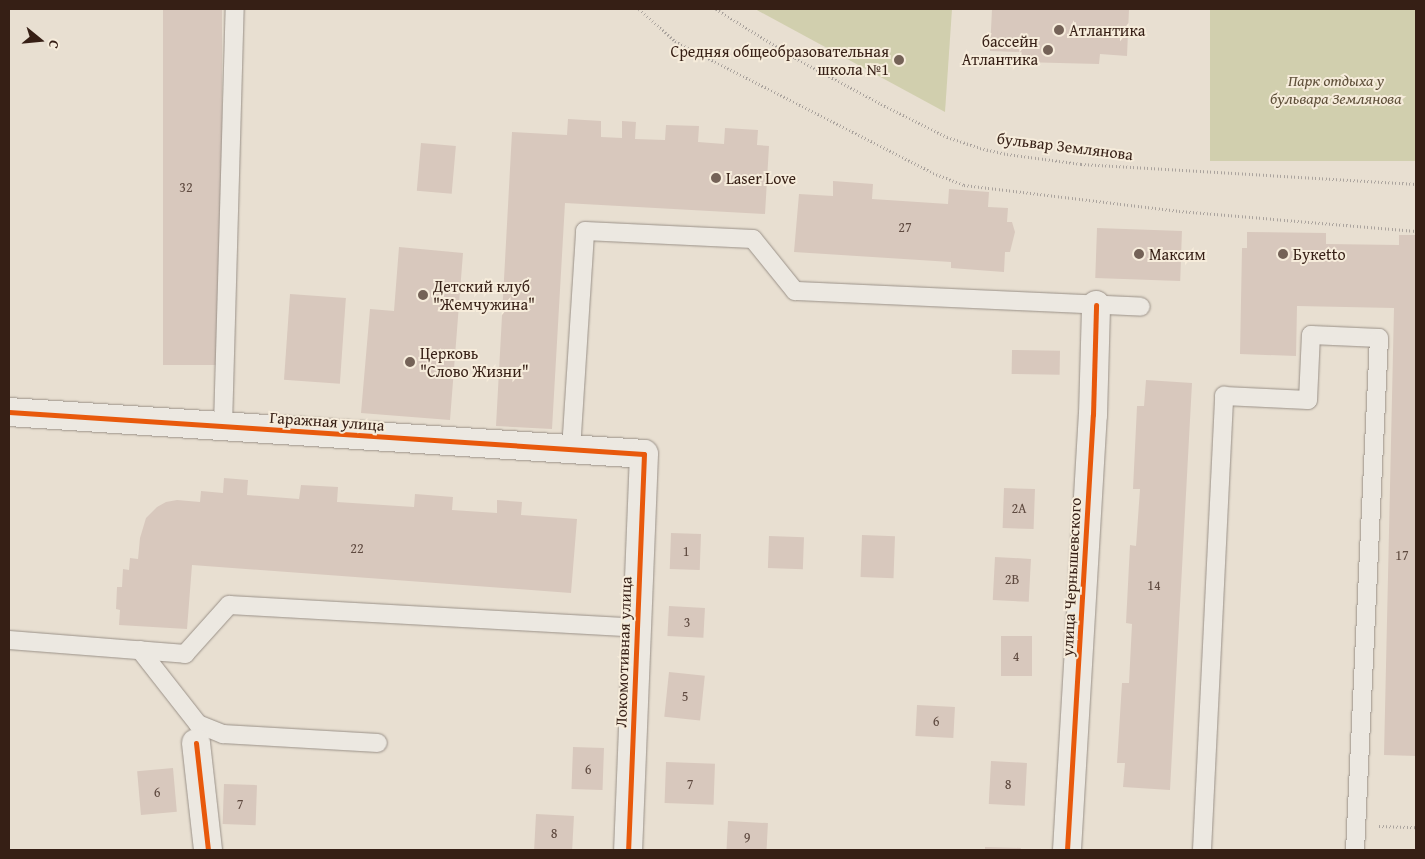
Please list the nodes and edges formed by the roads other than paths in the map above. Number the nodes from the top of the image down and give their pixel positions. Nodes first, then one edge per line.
1 (234, 9) edge
2 (1096, 305) junction
3 (1141, 307) dead end
4 (9, 412) edge
5 (224, 426) junction
6 (571, 450) junction
7 (644, 454) joint
8 (637, 628) junction
9 (9, 640) edge
10 (140, 650) junction
11 (196, 743) dead end
12 (378, 743) dead end
13 (208, 850) edge
14 (628, 850) edge
15 (1067, 850) edge
16 (1202, 850) edge
17 (1355, 850) edge

1 - 5 lane
2 - 3 lane
2 - 6 lane
2 - 15 street, улица Чернышевского
4 - 5 street, Гаражная улица
5 - 6 street, Гаражная улица
6 - 7 street, Гаражная улица
7 - 8 street, Локомотивная улица
8 - 10 lane
8 - 14 street, Локомотивная улица
9 - 10 lane
10 - 12 lane
11 - 13 street
16 - 17 lane

